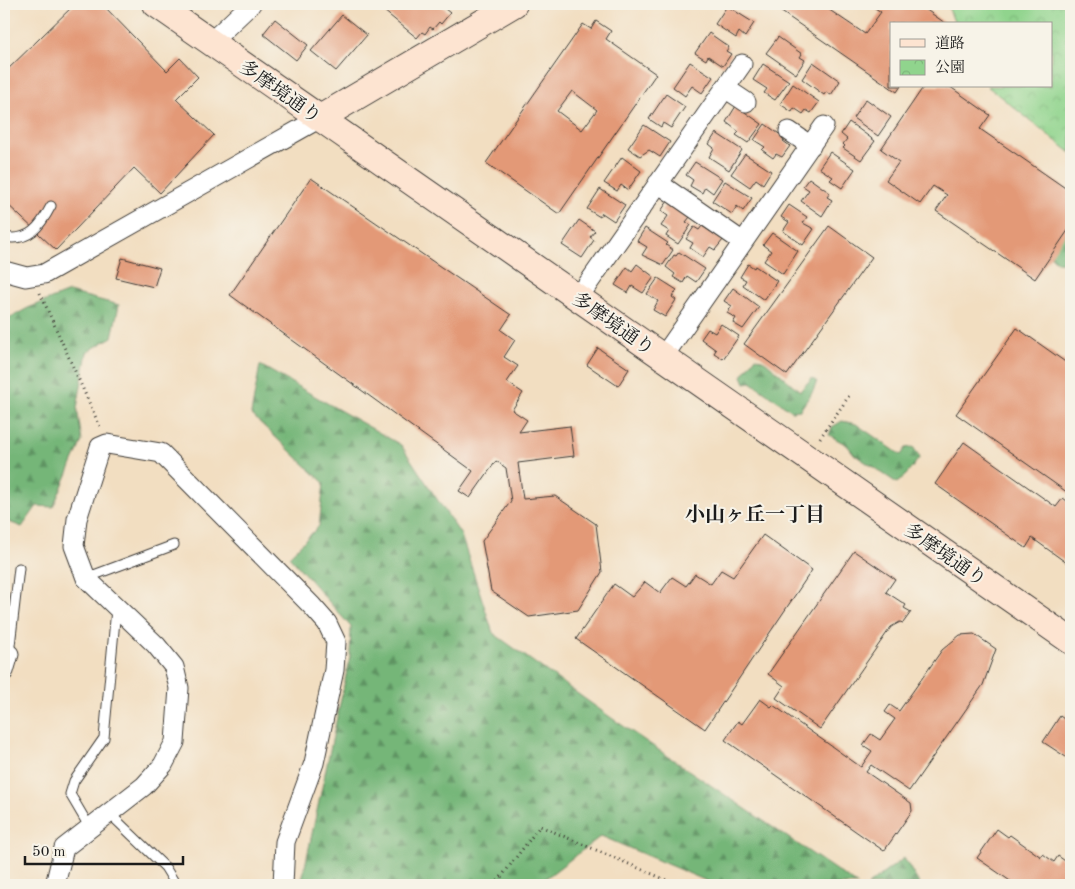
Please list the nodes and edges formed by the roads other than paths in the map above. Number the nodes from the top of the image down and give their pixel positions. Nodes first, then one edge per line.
1 (156, 4) edge
2 (251, 4) edge
3 (514, 4) edge
4 (211, 42) junction
5 (742, 64) dead end
6 (725, 88) junction
7 (746, 102) dead end
8 (320, 118) junction
9 (824, 126) dead end
10 (789, 131) dead end
11 (811, 146) junction
12 (658, 183) junction
13 (51, 206) dead end
14 (4, 236) edge
15 (743, 242) junction
16 (4, 271) edge
17 (578, 298) junction
18 (663, 356) junction
19 (174, 545) dead end
20 (19, 568) dead end
21 (86, 578) junction
22 (116, 607) junction
23 (1071, 641) edge
24 (6, 659) edge
25 (108, 813) junction
26 (90, 828) junction
27 (55, 885) edge
28 (176, 885) edge
29 (284, 885) edge

1 - 4 street, 多摩境通り
2 - 4 street
3 - 8 street
4 - 8 street, 多摩境通り
5 - 6 street
6 - 7 street
6 - 12 street
8 - 16 street
8 - 17 street, 多摩境通り
9 - 11 street
10 - 11 street
11 - 15 street
12 - 15 street
12 - 17 street
13 - 14 lane
15 - 18 street
17 - 18 street, 多摩境通り
18 - 23 street, 多摩境通り
19 - 21 lane
20 - 24 lane
21 - 22 street
21 - 29 street
22 - 25 street
22 - 26 lane
25 - 26 street
25 - 28 lane
26 - 27 street

